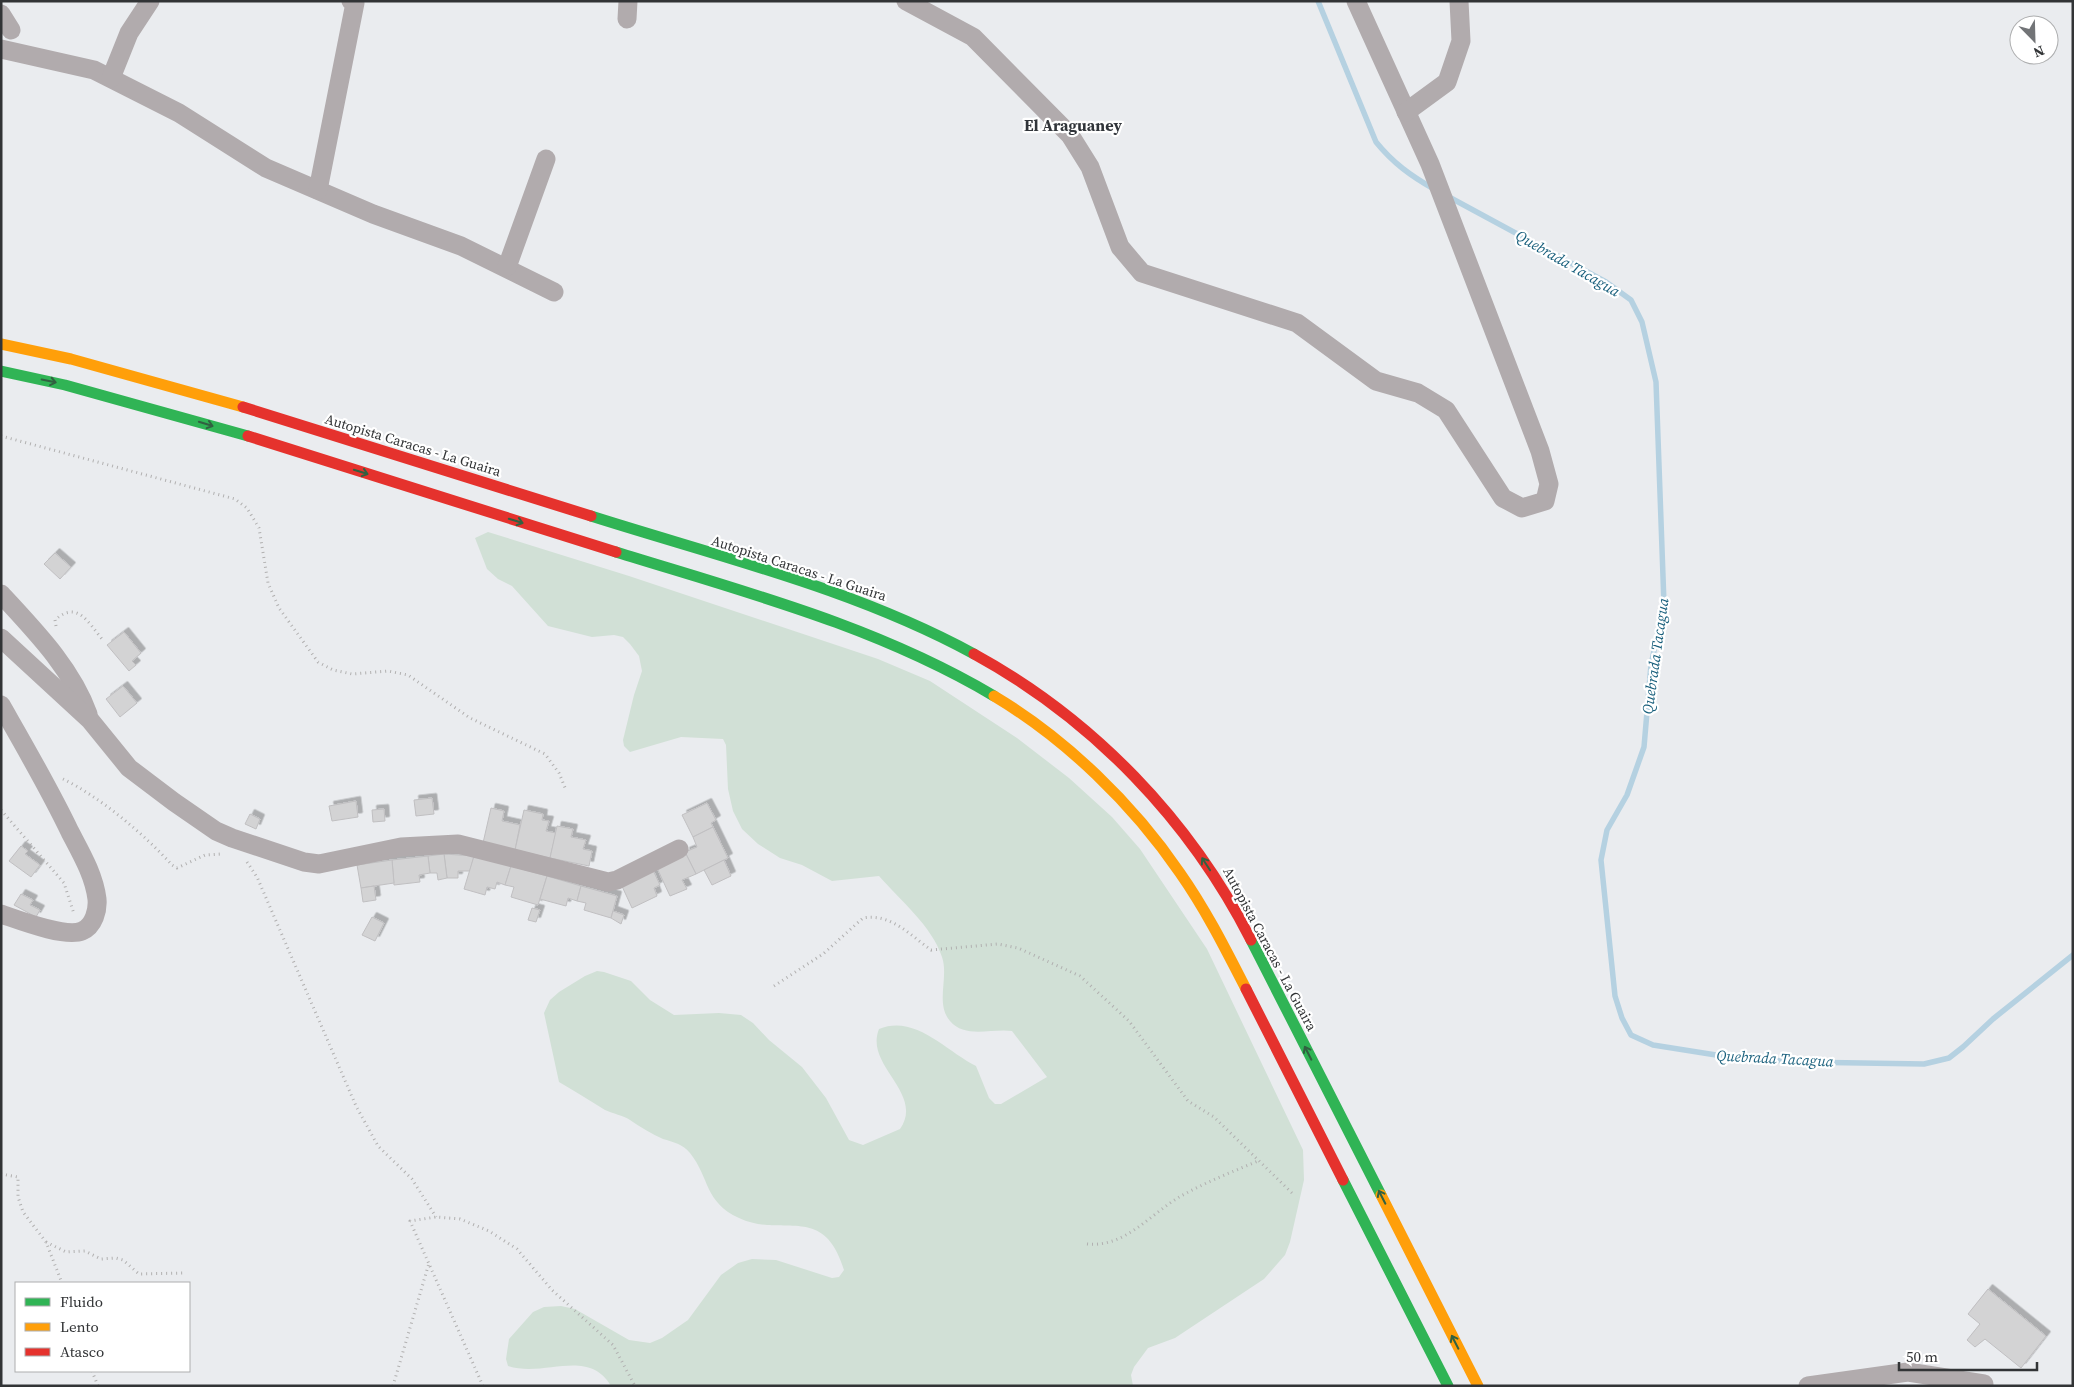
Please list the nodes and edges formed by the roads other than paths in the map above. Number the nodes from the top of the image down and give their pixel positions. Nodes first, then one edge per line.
1 (150, 1) edge
2 (351, 1) edge
3 (906, 1) edge
4 (1356, 1) edge
5 (1459, 1) edge
6 (1, 14) edge
7 (11, 30) dead end
8 (1, 49) edge
9 (111, 78) junction
10 (1406, 112) junction
11 (546, 158) dead end
12 (318, 190) junction
13 (507, 267) junction
14 (554, 292) dead end
15 (1, 344) edge
16 (1, 371) edge
17 (1, 594) edge
18 (1, 638) edge
19 (1, 705) edge
20 (90, 720) junction
21 (679, 848) dead end
22 (1, 914) edge
23 (1984, 1384) dead end
24 (1448, 1386) edge
25 (1478, 1386) edge
26 (1808, 1386) edge

1 - 9 street
2 - 12 street
3 - 10 street
4 - 10 street
5 - 10 street
6 - 7 street
8 - 9 street
9 - 12 street
11 - 13 street
12 - 13 street
13 - 14 street
25 -> 15 highway, Autopista Caracas - La Guaira
16 -> 24 highway
17 - 20 street
18 - 20 street
19 - 22 street
20 - 21 street
23 - 26 street

